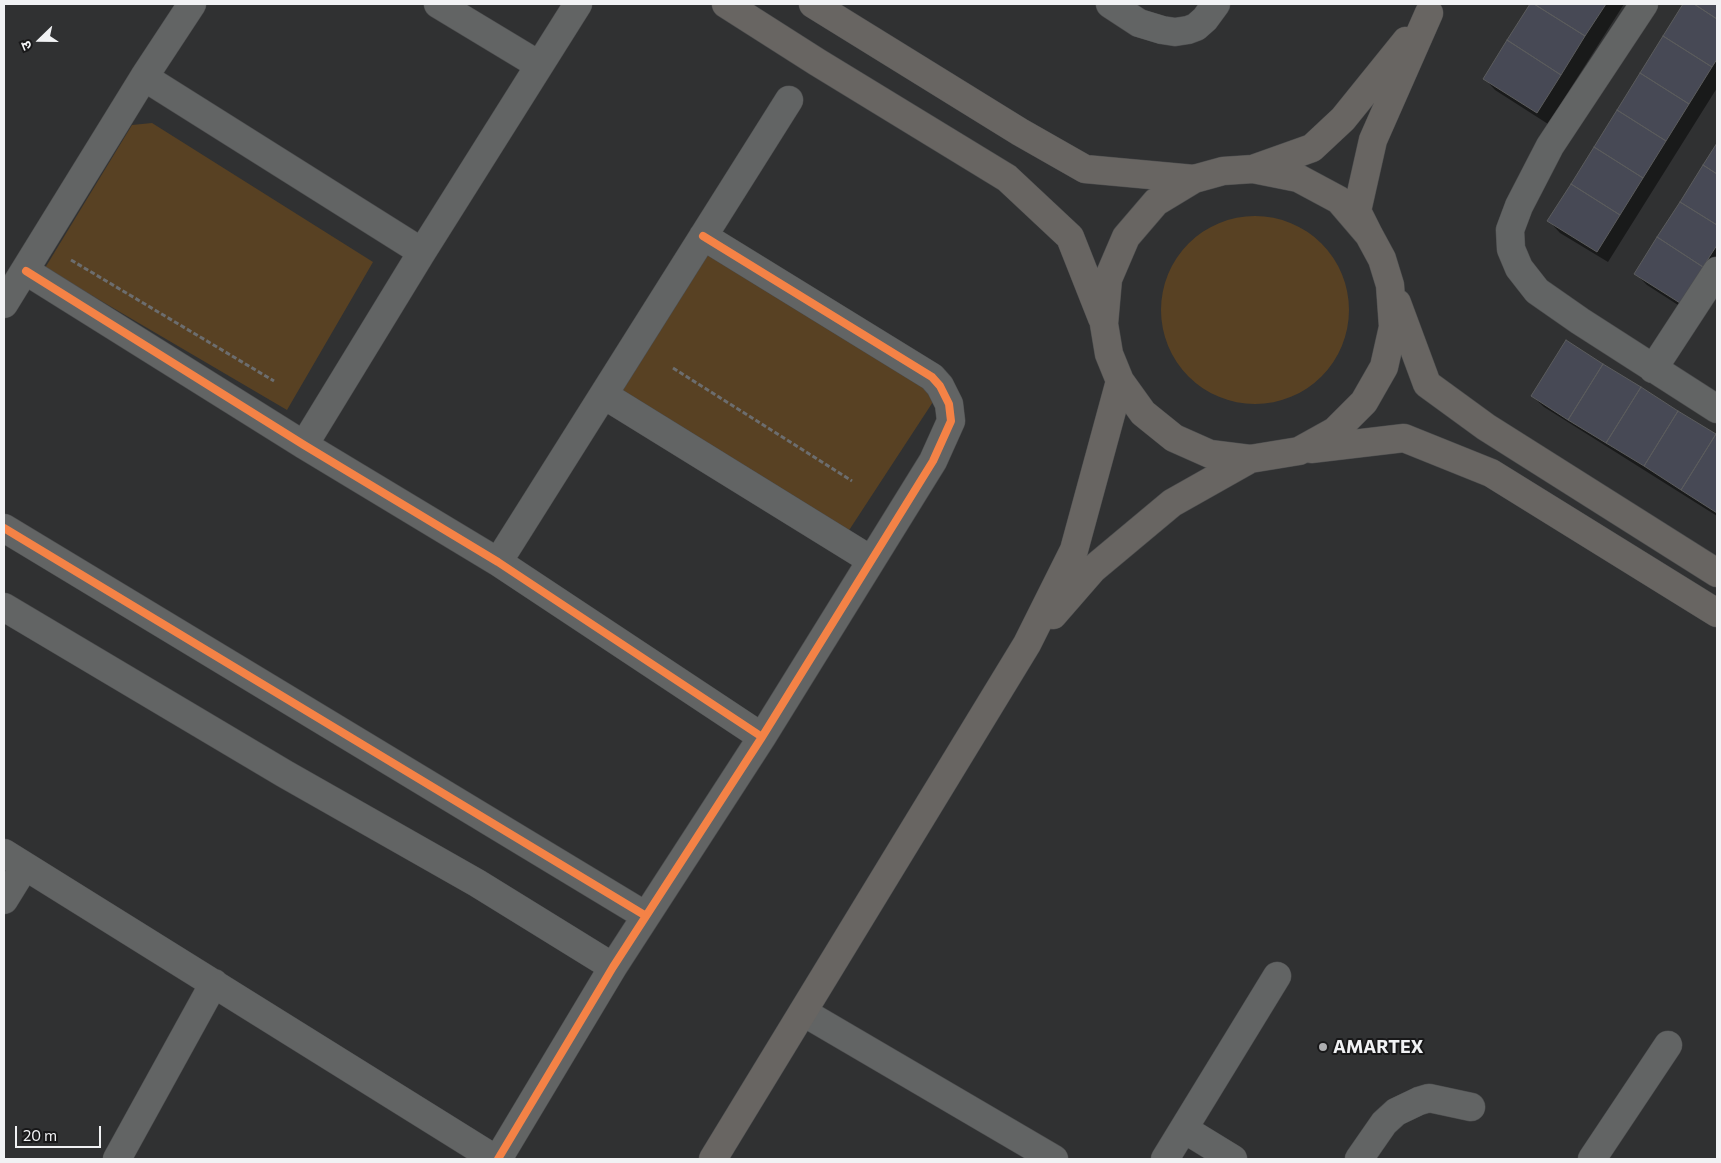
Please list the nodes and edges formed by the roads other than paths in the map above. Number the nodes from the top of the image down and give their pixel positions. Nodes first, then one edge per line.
1 (192, 4) edge
2 (438, 4) edge
3 (578, 4) edge
4 (726, 4) edge
5 (813, 4) edge
6 (1110, 4) edge
7 (1216, 4) edge
8 (1644, 4) edge
9 (1432, 8) edge
10 (540, 65) junction
11 (144, 77) junction
12 (789, 100) dead end
13 (1252, 169) junction
14 (1194, 179) junction
15 (1370, 235) junction
16 (703, 236) junction
17 (422, 252) junction
18 (26, 271) junction
19 (1717, 271) edge
20 (1390, 285) junction
21 (4, 304) edge
22 (1104, 324) junction
23 (1653, 369) junction
24 (1120, 381) junction
25 (604, 395) junction
26 (1717, 409) edge
27 (304, 445) junction
28 (1298, 451) junction
29 (1250, 459) junction
30 (4, 528) edge
31 (871, 560) junction
32 (498, 562) junction
33 (1717, 573) edge
34 (4, 606) edge
35 (1717, 613) edge
36 (1028, 644) junction
37 (762, 737) junction
38 (15, 859) edge
39 (4, 900) edge
40 (646, 916) junction
41 (613, 967) junction
42 (1277, 976) dead end
43 (214, 984) junction
44 (803, 1012) junction
45 (1668, 1045) dead end
46 (1471, 1107) dead end
47 (1184, 1129) junction
48 (117, 1159) edge
49 (496, 1159) edge
50 (713, 1159) edge
51 (1054, 1159) edge
52 (1165, 1159) edge
53 (1233, 1159) edge
54 (1359, 1159) edge
55 (1592, 1159) edge

1 - 11 street
2 - 10 street
3 - 10 street
4 - 22 main road
5 - 14 main road
6 - 7 street
8 - 23 street
9 - 13 main road
9 - 15 main road
10 - 17 street
11 - 17 street
11 - 18 street
12 - 16 street
13 - 14 main road
13 - 15 main road
14 - 22 main road
15 - 20 main road
16 - 25 street
16 - 31 street
17 - 27 street
18 - 21 street
18 - 27 street
19 - 23 street
20 - 28 main road
20 - 33 main road
22 - 24 main road
23 - 26 street
24 - 29 main road
24 - 36 main road
25 - 31 street
25 - 32 street
27 - 32 street
28 - 29 main road
28 - 35 main road
29 - 36 main road
30 - 40 street
31 - 37 street
32 - 37 street
34 - 41 street
36 - 44 main road
37 - 40 street
38 - 39 street
38 - 43 street
40 - 41 street
41 - 49 street
42 - 47 street
43 - 48 street
43 - 49 street
44 - 50 main road
44 - 51 street
45 - 55 street
46 - 54 street
47 - 52 street
47 - 53 street

